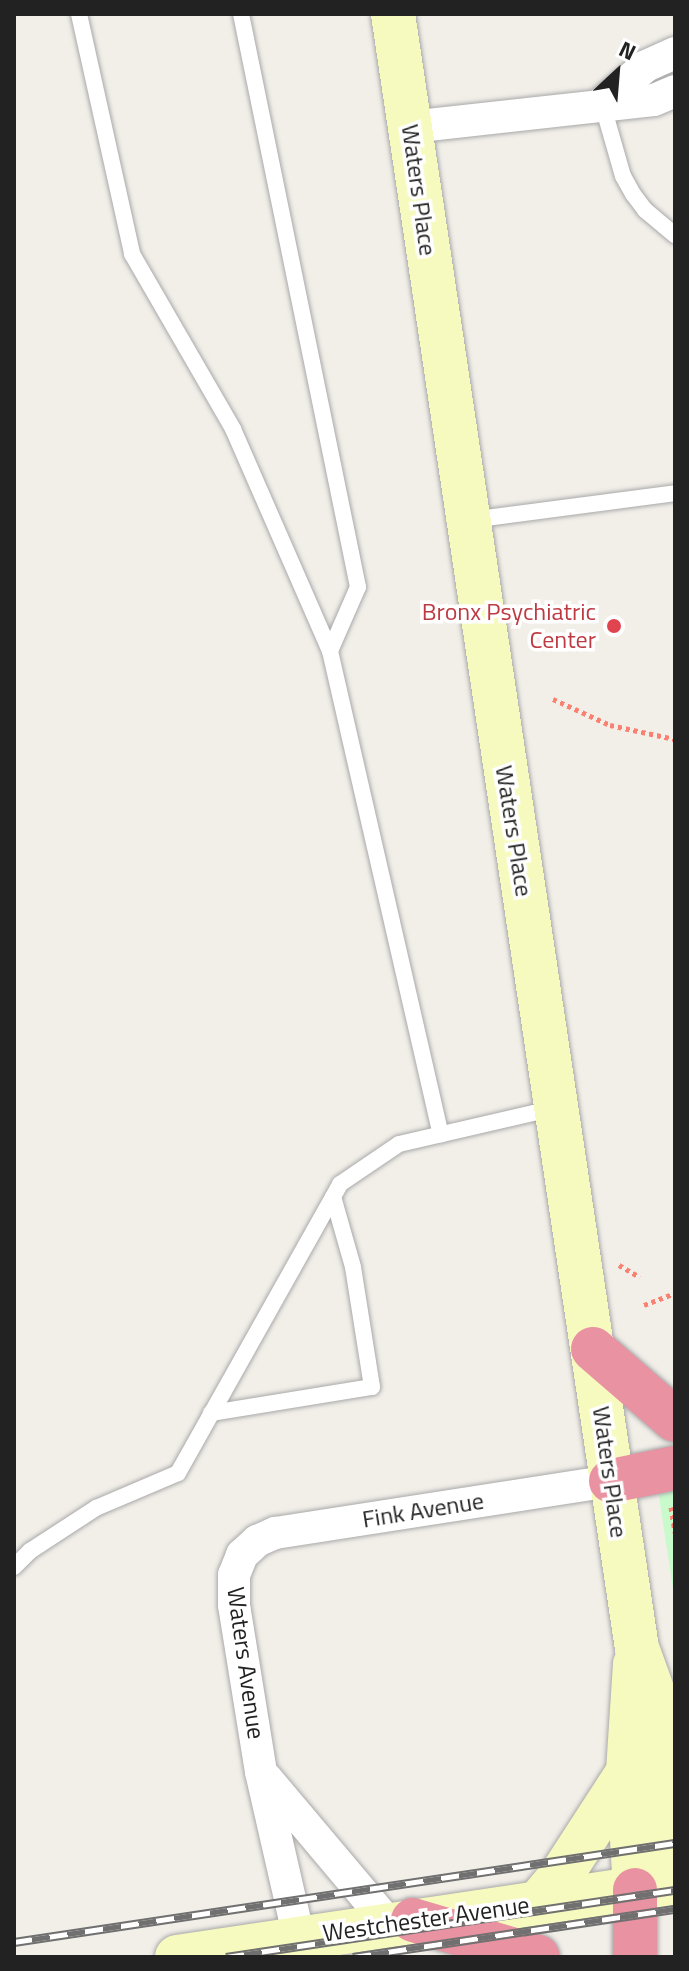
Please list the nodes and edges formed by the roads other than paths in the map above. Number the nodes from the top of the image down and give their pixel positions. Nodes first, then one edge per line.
1 (79, 14) edge
2 (241, 14) edge
3 (393, 14) edge
4 (675, 53) edge
5 (675, 91) edge
6 (602, 103) junction
7 (410, 127) junction
8 (675, 235) edge
9 (675, 493) edge
10 (466, 520) junction
11 (330, 651) junction
12 (557, 1107) junction
13 (441, 1134) junction
14 (333, 1197) junction
15 (593, 1349) junction
16 (211, 1413) junction
17 (675, 1420) edge
18 (675, 1468) edge
19 (611, 1481) junction
20 (242, 1555) joint
21 (14, 1567) edge
22 (637, 1648) junction
23 (672, 1744) edge
24 (261, 1772) junction
25 (628, 1772) junction
26 (657, 1885) edge
27 (538, 1903) junction
28 (401, 1922) junction
29 (299, 1938) junction
30 (177, 1957) edge
31 (538, 1957) edge
32 (635, 1957) edge

1 - 11 lane
2 - 11 lane
3 - 7 main road, Waters Place
4 - 6 street
5 - 6 street
6 - 7 street
6 - 8 lane
7 - 10 main road, Waters Place
9 - 10 lane
10 - 12 main road, Waters Place
11 - 13 lane
12 - 13 lane
12 - 15 main road, Waters Place
13 - 14 lane
14 - 16 lane
14 - 16 lane
15 - 17 highway
15 - 19 main road, Waters Place
16 - 21 lane
18 - 19 highway
19 - 20 street, Fink Avenue
19 - 22 main road, Waters Place
20 - 24 street, Waters Avenue
22 - 23 main road, Waters Place
22 - 25 main road, Waters Place
23 - 26 main road, Waters Place
24 - 28 street, Waters Avenue
24 - 29 street, Waters Avenue
25 - 26 main road, Waters Place
25 - 27 main road
26 - 27 main road, Westchester Avenue
26 - 32 highway
27 - 28 main road, Westchester Avenue
28 - 29 main road, Westchester Avenue
28 - 31 highway
29 - 30 main road, Westchester Avenue

